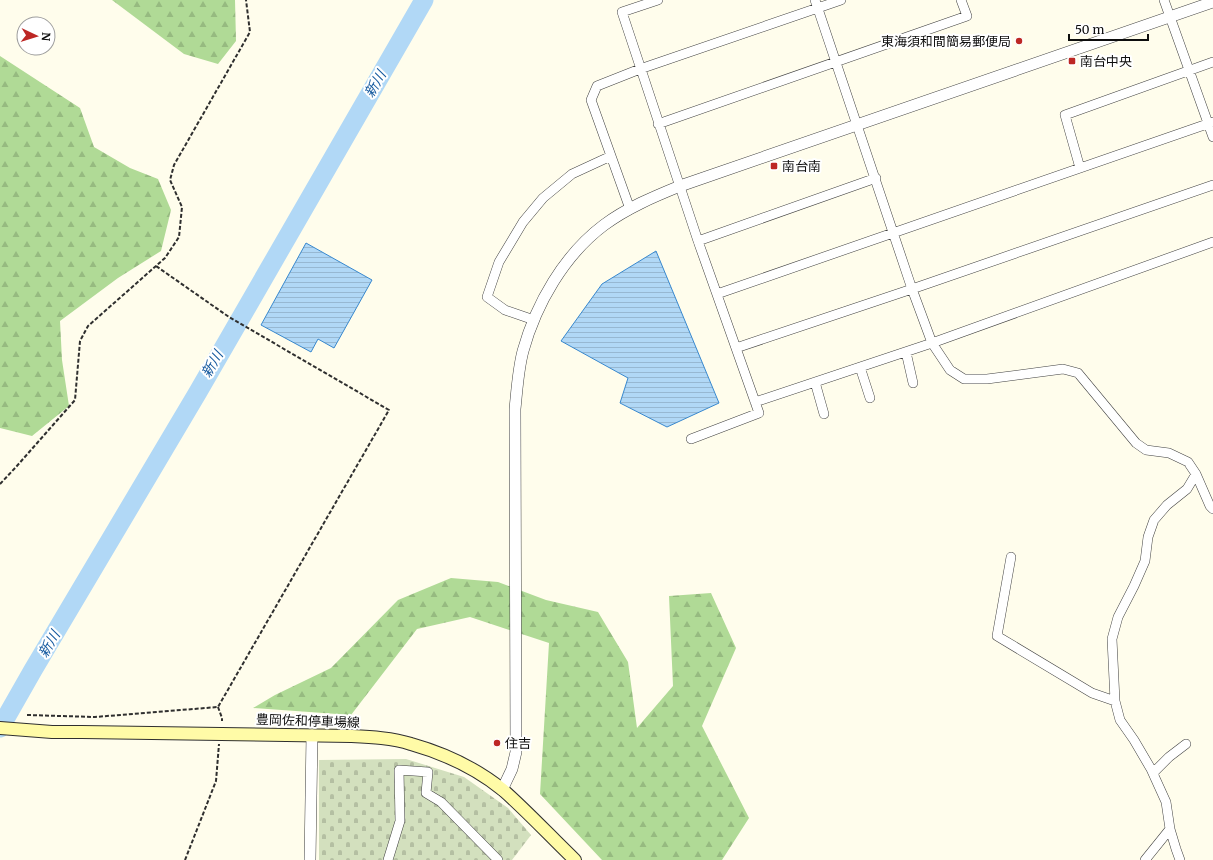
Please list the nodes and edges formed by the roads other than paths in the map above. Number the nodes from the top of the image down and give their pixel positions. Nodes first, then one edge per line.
1 (658, 0) edge
2 (841, 0) edge
3 (961, 0) edge
4 (1164, 0) edge
5 (1213, 2) edge
6 (817, 4) edge
7 (1170, 17) junction
8 (836, 62) junction
9 (1213, 62) edge
10 (640, 69) junction
11 (1189, 70) junction
12 (1211, 123) edge
13 (658, 124) junction
14 (858, 125) junction
15 (1213, 137) edge
16 (611, 156) junction
17 (1080, 168) junction
18 (876, 178) junction
19 (1213, 185) edge
20 (680, 186) junction
21 (630, 209) junction
22 (894, 233) junction
23 (698, 241) junction
24 (1213, 242) edge
25 (912, 289) junction
26 (717, 294) junction
27 (534, 320) junction
28 (932, 343) junction
29 (736, 348) junction
30 (906, 352) junction
31 (860, 367) junction
32 (815, 382) junction
33 (914, 384) dead end
34 (870, 398) dead end
35 (756, 402) junction
36 (824, 414) dead end
37 (691, 439) dead end
38 (1196, 474) junction
39 (1213, 509) edge
40 (1011, 557) dead end
41 (1115, 701) junction
42 (5, 729) edge
43 (312, 735) junction
44 (1186, 744) dead end
45 (1152, 773) junction
46 (502, 790) junction
47 (1170, 829) junction
48 (310, 860) edge
49 (388, 860) edge
50 (498, 860) edge
51 (575, 860) edge
52 (1145, 860) edge
53 (1180, 860) edge

1 - 10 street
2 - 6 street
3 - 8 street
4 - 7 street
5 - 7 street
6 - 8 street
6 - 10 street
7 - 11 street
7 - 14 street
8 - 13 street
8 - 14 street
9 - 11 street
10 - 13 street
10 - 16 street
11 - 12 street
11 - 17 street
12 - 15 street
12 - 17 street
13 - 20 street
14 - 18 street
14 - 20 street
16 - 21 street
16 - 27 street
17 - 22 street
18 - 22 street
18 - 23 street
19 - 25 street
20 - 21 street
20 - 23 street
21 - 27 street
22 - 25 street
22 - 26 street
23 - 26 street
24 - 28 street
25 - 28 street
25 - 29 street
26 - 29 street
27 - 46 street
28 - 30 street
28 - 38 street
29 - 35 street
30 - 31 street
30 - 33 street
31 - 32 street
31 - 34 street
32 - 35 street
32 - 36 street
35 - 37 street
38 - 39 street
38 - 41 street
40 - 41 street
41 - 45 street
42 - 43 main road, 豊岡佐和停車場線
43 - 46 main road, 豊岡佐和停車場線
43 - 48 street
44 - 45 street
45 - 47 street
46 - 51 main road, 豊岡佐和停車場線
47 - 52 street
47 - 53 street
49 - 50 street

